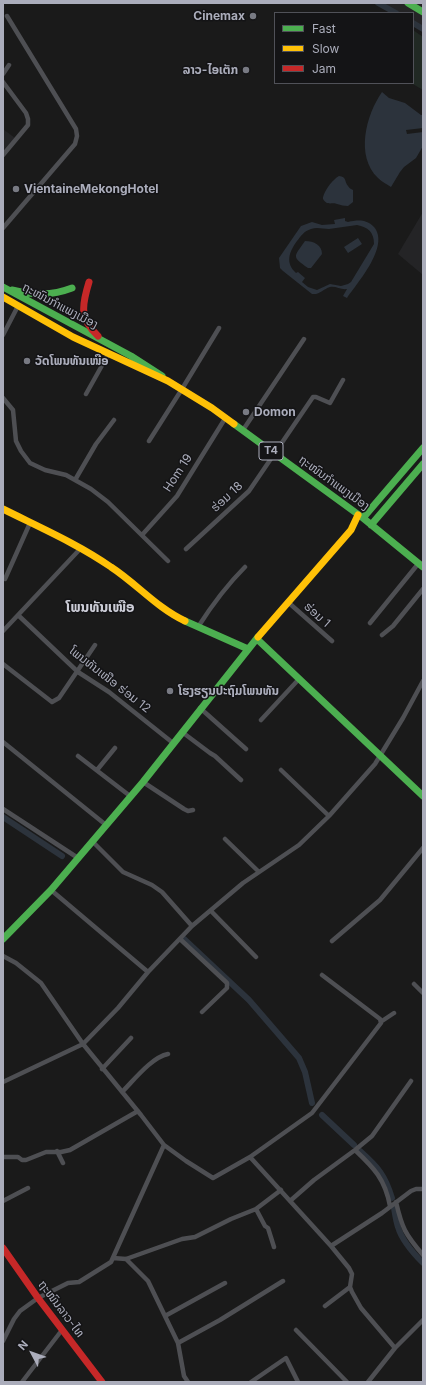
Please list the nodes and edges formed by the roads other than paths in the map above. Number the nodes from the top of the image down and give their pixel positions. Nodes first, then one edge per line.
1 (408, 3) edge
2 (423, 12) edge
3 (7, 16) dead end
4 (9, 65) dead end
5 (3, 74) edge
6 (3, 82) edge
7 (3, 155) edge
8 (3, 228) edge
9 (89, 282) dead end
10 (4, 288) edge
11 (72, 288) dead end
12 (3, 297) edge
13 (18, 306) junction
14 (55, 316) junction
15 (66, 322) junction
16 (50, 324) junction
17 (219, 328) dead end
18 (61, 330) junction
19 (3, 335) edge
20 (304, 339) dead end
21 (106, 343) junction
22 (109, 353) junction
23 (343, 380) dead end
24 (168, 381) junction
25 (182, 389) junction
26 (86, 394) dead end
27 (3, 398) edge
28 (226, 417) junction
29 (114, 420) dead end
30 (243, 430) junction
31 (149, 441) dead end
32 (423, 448) edge
33 (275, 455) junction
34 (423, 464) edge
35 (75, 480) junction
36 (3, 511) edge
37 (360, 516) junction
38 (30, 523) junction
39 (371, 525) junction
40 (142, 535) junction
41 (80, 548) junction
42 (186, 549) dead end
43 (168, 561) dead end
44 (421, 566) edge
45 (246, 567) dead end
46 (5, 579) dead end
47 (423, 589) edge
48 (289, 603) junction
49 (18, 615) junction
50 (370, 622) dead end
51 (198, 627) junction
52 (3, 631) edge
53 (382, 635) dead end
54 (257, 639) junction
55 (332, 641) dead end
56 (95, 645) dead end
57 (248, 649) junction
58 (3, 664) edge
59 (78, 672) junction
60 (299, 679) junction
61 (423, 681) edge
62 (200, 708) junction
63 (261, 720) dead end
64 (182, 732) junction
65 (3, 742) edge
66 (173, 743) junction
67 (115, 748) dead end
68 (246, 749) dead end
69 (78, 756) dead end
70 (381, 756) junction
71 (97, 770) junction
72 (281, 770) dead end
73 (241, 780) dead end
74 (143, 782) junction
75 (130, 796) junction
76 (423, 796) edge
77 (3, 809) edge
78 (193, 810) dead end
79 (329, 816) junction
80 (106, 825) junction
81 (225, 840) dead end
82 (92, 842) junction
83 (423, 848) edge
84 (78, 858) junction
85 (258, 872) junction
86 (51, 890) junction
87 (211, 911) junction
88 (192, 926) junction
89 (3, 939) edge
90 (180, 939) junction
91 (332, 941) dead end
92 (3, 956) edge
93 (256, 957) dead end
94 (148, 972) junction
95 (322, 975) dead end
96 (414, 984) dead end
97 (423, 994) edge
98 (202, 1012) dead end
99 (394, 1013) dead end
100 (382, 1021) junction
101 (131, 1038) dead end
102 (82, 1044) junction
103 (168, 1054) dead end
104 (102, 1068) junction
105 (411, 1081) dead end
106 (3, 1082) edge
107 (122, 1092) junction
108 (138, 1111) junction
109 (164, 1145) junction
110 (355, 1150) junction
111 (57, 1151) junction
112 (3, 1157) edge
113 (250, 1157) junction
114 (63, 1164) dead end
115 (28, 1188) dead end
116 (423, 1189) edge
117 (281, 1190) junction
118 (290, 1200) junction
119 (3, 1201) edge
120 (396, 1202) junction
121 (390, 1206) junction
122 (256, 1209) junction
123 (331, 1246) junction
124 (274, 1247) dead end
125 (3, 1248) edge
126 (423, 1255) edge
127 (113, 1258) junction
128 (126, 1259) junction
129 (226, 1282) dead end
130 (283, 1282) dead end
131 (350, 1287) junction
132 (38, 1298) junction
133 (325, 1306) dead end
134 (165, 1316) junction
135 (423, 1320) edge
136 (62, 1330) junction
137 (296, 1330) dead end
138 (3, 1341) edge
139 (178, 1342) junction
140 (395, 1348) junction
141 (22, 1382) edge
142 (102, 1382) edge
143 (188, 1382) edge
144 (251, 1382) edge
145 (298, 1382) edge
146 (347, 1382) edge
147 (368, 1382) edge

1 - 2 street
3 - 8 street
4 - 5 street
6 - 7 street
9 - 21 street
10 - 11 street
10 - 14 street, ຖະໜົນກຳແພງເມືອງ / T4
12 - 13 street, ຖະໜົນກຳແພງເມືອງ / T4
13 - 16 street, ຖະໜົນກຳແພງເມືອງ / T4
13 - 19 street
14 - 15 street, ຖະໜົນກຳແພງເມືອງ / T4
14 - 16 street
15 - 18 street
15 - 21 street, ຖະໜົນກຳແພງເມືອງ / T4
16 - 18 street, ຖະໜົນກຳແພງເມືອງ / T4
17 - 25 street
18 - 22 street, ຖະໜົນກຳແພງເມືອງ / T4
20 - 30 street
21 - 24 street, ຖະໜົນກຳແພງເມືອງ / T4
22 - 24 street, ຖະໜົນກຳແພງເມືອງ / T4
22 - 26 street
23 - 33 street, ຮ່ອມ 18
24 - 25 street, ຖະໜົນກຳແພງເມືອງ / T4
25 - 28 street, ຖະໜົນກຳແພງເມືອງ / T4
25 - 31 street
27 - 35 street
28 - 30 street, ຖະໜົນກຳແພງເມືອງ / T4
28 - 40 street, Hom 19
29 - 35 street
30 - 33 street, ຖະໜົນກຳແພງເມືອງ / T4
32 - 37 street
33 - 37 street, ຖະໜົນກຳແພງເມືອງ / T4
33 - 42 street, ຮ່ອມ 18
34 - 39 street
35 - 40 street
36 - 38 street
37 - 39 street, ຖະໜົນກຳແພງເມືອງ / T4
37 - 48 street
38 - 41 street
38 - 46 street
39 - 44 street, ຖະໜົນກຳແພງເມືອງ / T4
40 - 43 street
41 - 49 street
41 - 51 street
44 - 50 street
45 - 51 street
47 - 53 street
48 - 54 street
48 - 55 street, ຮ່ອມ 1
49 - 52 street
49 - 59 street, ໂພນທັນເໜືອ ຮ່ອມ 12
51 - 57 street
54 - 57 street
54 - 60 street
56 - 59 street
57 - 62 street
58 - 59 street
59 - 66 street, ໂພນທັນເໜືອ ຮ່ອມ 12
60 - 63 street
60 - 70 street
61 - 70 street
62 - 64 street
62 - 68 street
64 - 66 street
64 - 73 street
65 - 80 street
66 - 74 street
67 - 71 street
69 - 71 street
70 - 76 street
70 - 79 street
71 - 75 street
72 - 79 street
74 - 75 street
74 - 78 street
75 - 80 street
77 - 84 street
79 - 85 street
80 - 82 street
81 - 85 street
82 - 84 street
82 - 88 street
83 - 91 street
84 - 86 street
85 - 87 street
86 - 89 street
86 - 94 street
87 - 88 street
87 - 93 street
88 - 90 street
90 - 94 street
90 - 98 street
92 - 102 street
94 - 102 street
95 - 100 street
96 - 97 street
99 - 100 street
100 - 113 street
101 - 104 street
102 - 104 street
102 - 106 street
103 - 107 street
104 - 107 street
105 - 110 street
107 - 108 street
108 - 109 street
108 - 111 street
109 - 113 street
109 - 127 street
110 - 118 street
110 - 121 street
111 - 112 street
111 - 114 street
113 - 117 street
115 - 119 street
116 - 120 street
117 - 118 street
117 - 122 street
118 - 123 street
120 - 121 street
120 - 126 street
121 - 123 street
122 - 124 street
122 - 128 street
123 - 131 street
125 - 132 street, ຖະໜົນລາວ-ໄທ
127 - 128 street
127 - 132 street
128 - 134 street
129 - 134 street
130 - 139 street
131 - 133 street
131 - 140 street
132 - 136 street, ຖະໜົນລາວ-ໄທ
132 - 138 street
134 - 139 street
135 - 140 street
136 - 141 street
136 - 142 street, ຖະໜົນລາວ-ໄທ
137 - 146 street
139 - 143 street
140 - 147 street
144 - 145 street

